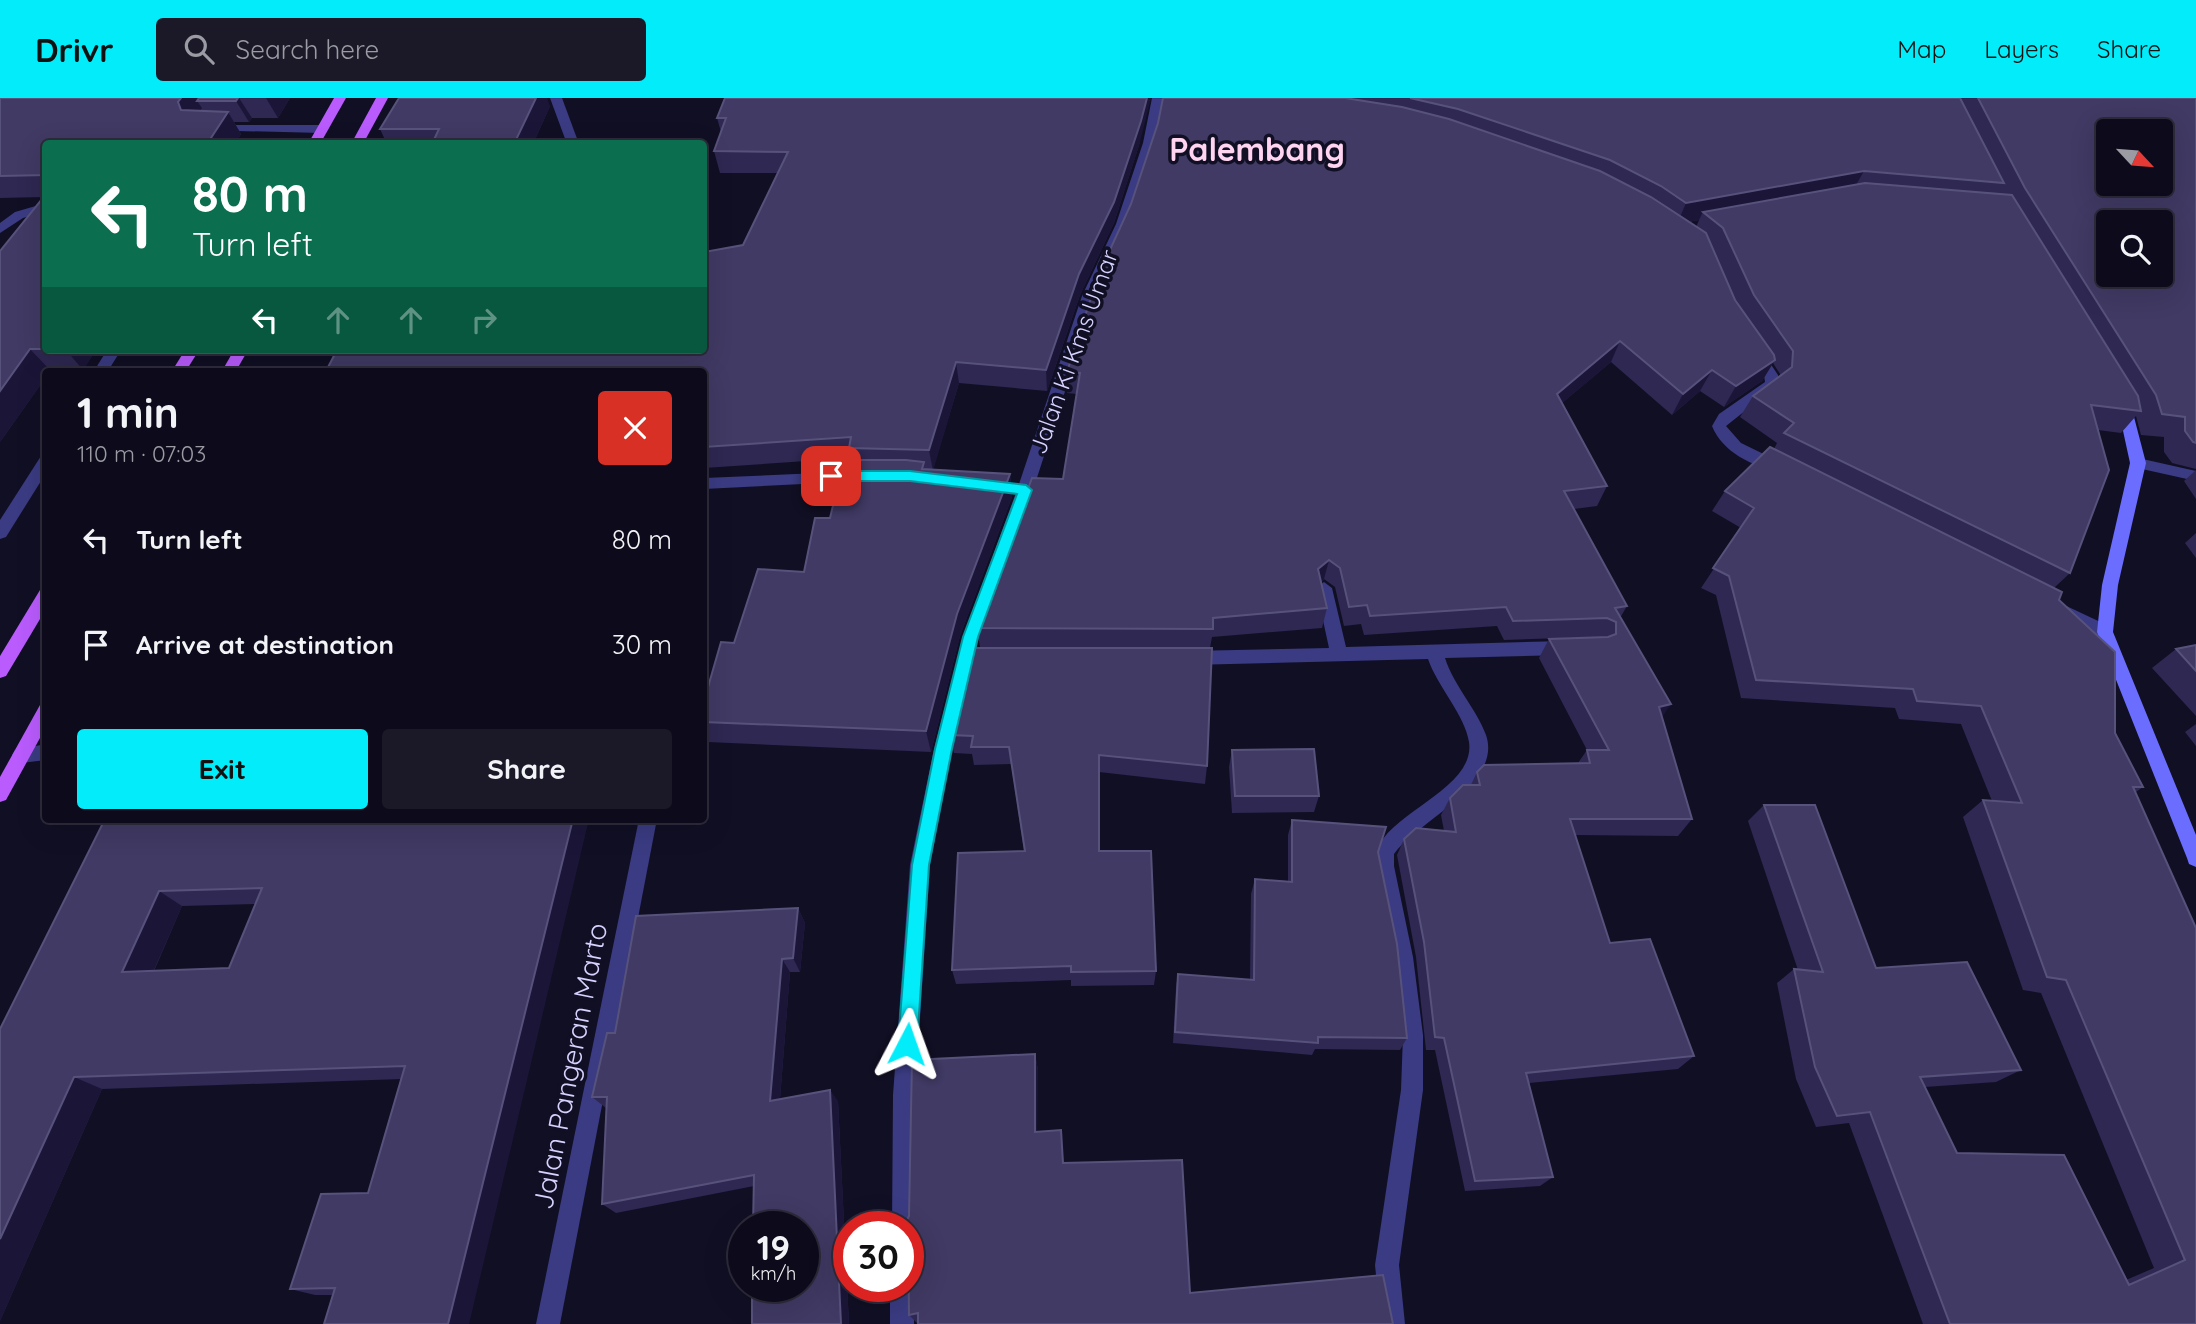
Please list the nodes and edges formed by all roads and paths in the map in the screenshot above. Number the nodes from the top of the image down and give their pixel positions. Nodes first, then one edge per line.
1 (217, 98) edge
2 (340, 98) edge
3 (382, 98) edge
4 (556, 98) edge
5 (1158, 98) edge
6 (322, 129) junction
7 (316, 140) edge
8 (359, 140) edge
9 (572, 140) edge
10 (42, 207) edge
11 (0, 229) edge
12 (1748, 341) edge
13 (2110, 387) edge
14 (2138, 463) junction
15 (42, 466) edge
16 (1789, 474) edge
17 (884, 476) edge
18 (2196, 476) edge
19 (707, 484) edge
20 (0, 533) edge
21 (1324, 588) edge
22 (42, 600) edge
23 (2045, 601) edge
24 (2105, 632) junction
25 (1582, 647) edge
26 (1434, 652) junction
27 (1339, 654) junction
28 (1168, 658) edge
29 (2, 664) edge
30 (42, 718) edge
31 (42, 752) edge
32 (22, 755) junction
33 (0, 794) edge
34 (647, 823) edge
35 (2196, 858) edge
36 (903, 1211) edge
37 (902, 1302) edge
38 (548, 1324) edge
39 (902, 1324) edge
40 (1394, 1324) edge

1 - 6 street
2 - 6 main road
3 - 8 main road
4 - 9 street
5 - 36 street, Jalan Ki Kms Umar
6 - 7 main road
10 - 11 street
12 - 16 street
13 - 14 street
14 - 18 street
14 - 24 street
15 - 20 street
17 - 19 street
21 - 27 street
22 - 29 main road
23 - 24 street
24 - 35 street
25 - 26 street
26 - 27 street
26 - 40 street
27 - 28 street
30 - 32 main road
31 - 32 street
32 - 33 main road
34 - 38 street, Jalan Pangeran Marto
37 - 39 street

